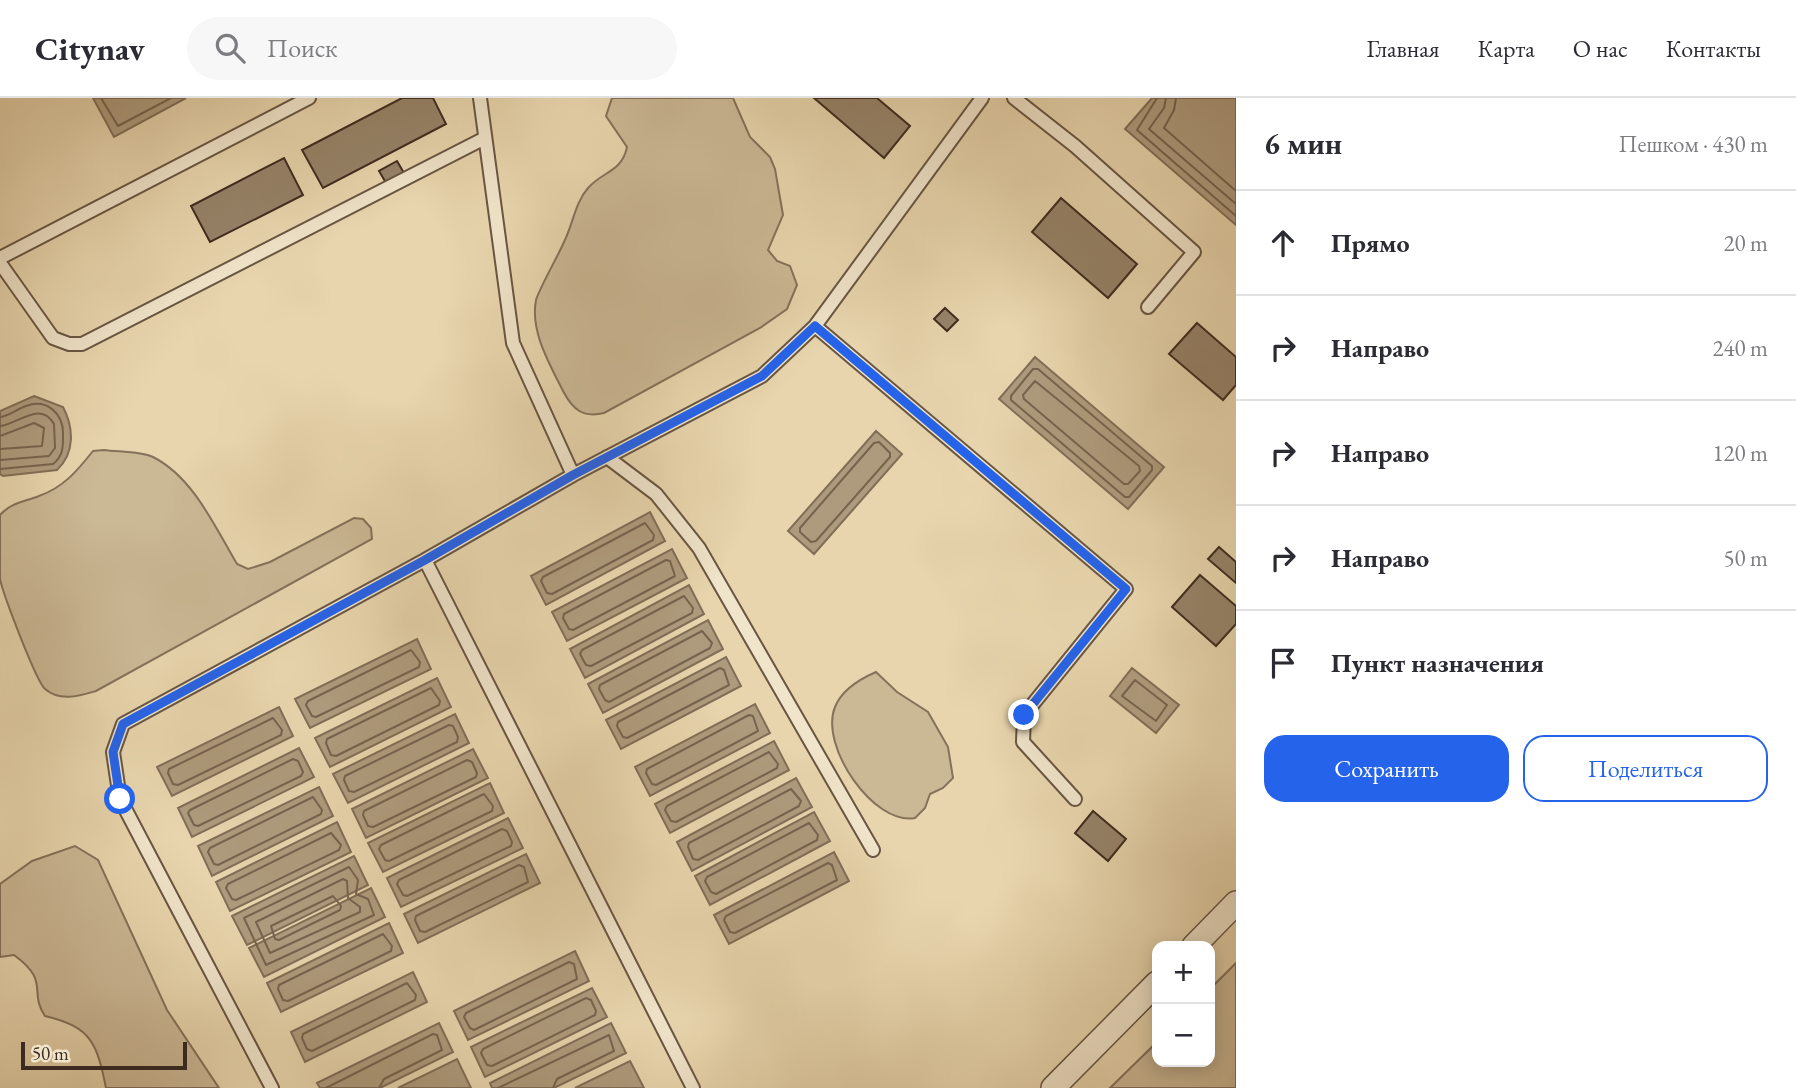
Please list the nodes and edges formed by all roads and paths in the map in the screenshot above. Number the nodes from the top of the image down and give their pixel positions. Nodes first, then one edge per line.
1 (309, 98) edge
2 (480, 98) edge
3 (982, 98) edge
4 (1014, 98) edge
5 (485, 138) junction
6 (0, 261) edge
7 (1148, 307) dead end
8 (815, 326) junction
9 (607, 457) junction
10 (573, 475) junction
11 (425, 560) junction
12 (1075, 799) dead end
13 (873, 850) dead end
14 (1236, 904) edge
15 (1199, 941) edge
16 (1152, 988) edge
17 (272, 1088) edge
18 (692, 1088) edge
19 (1053, 1088) edge

1 - 6 lane
2 - 5 lane
3 - 8 lane
4 - 7 lane
5 - 6 lane
5 - 10 lane
8 - 9 lane
8 - 12 lane
9 - 10 lane
9 - 13 lane
10 - 11 lane
11 - 17 lane
11 - 18 lane
14 - 15 street
16 - 19 street

